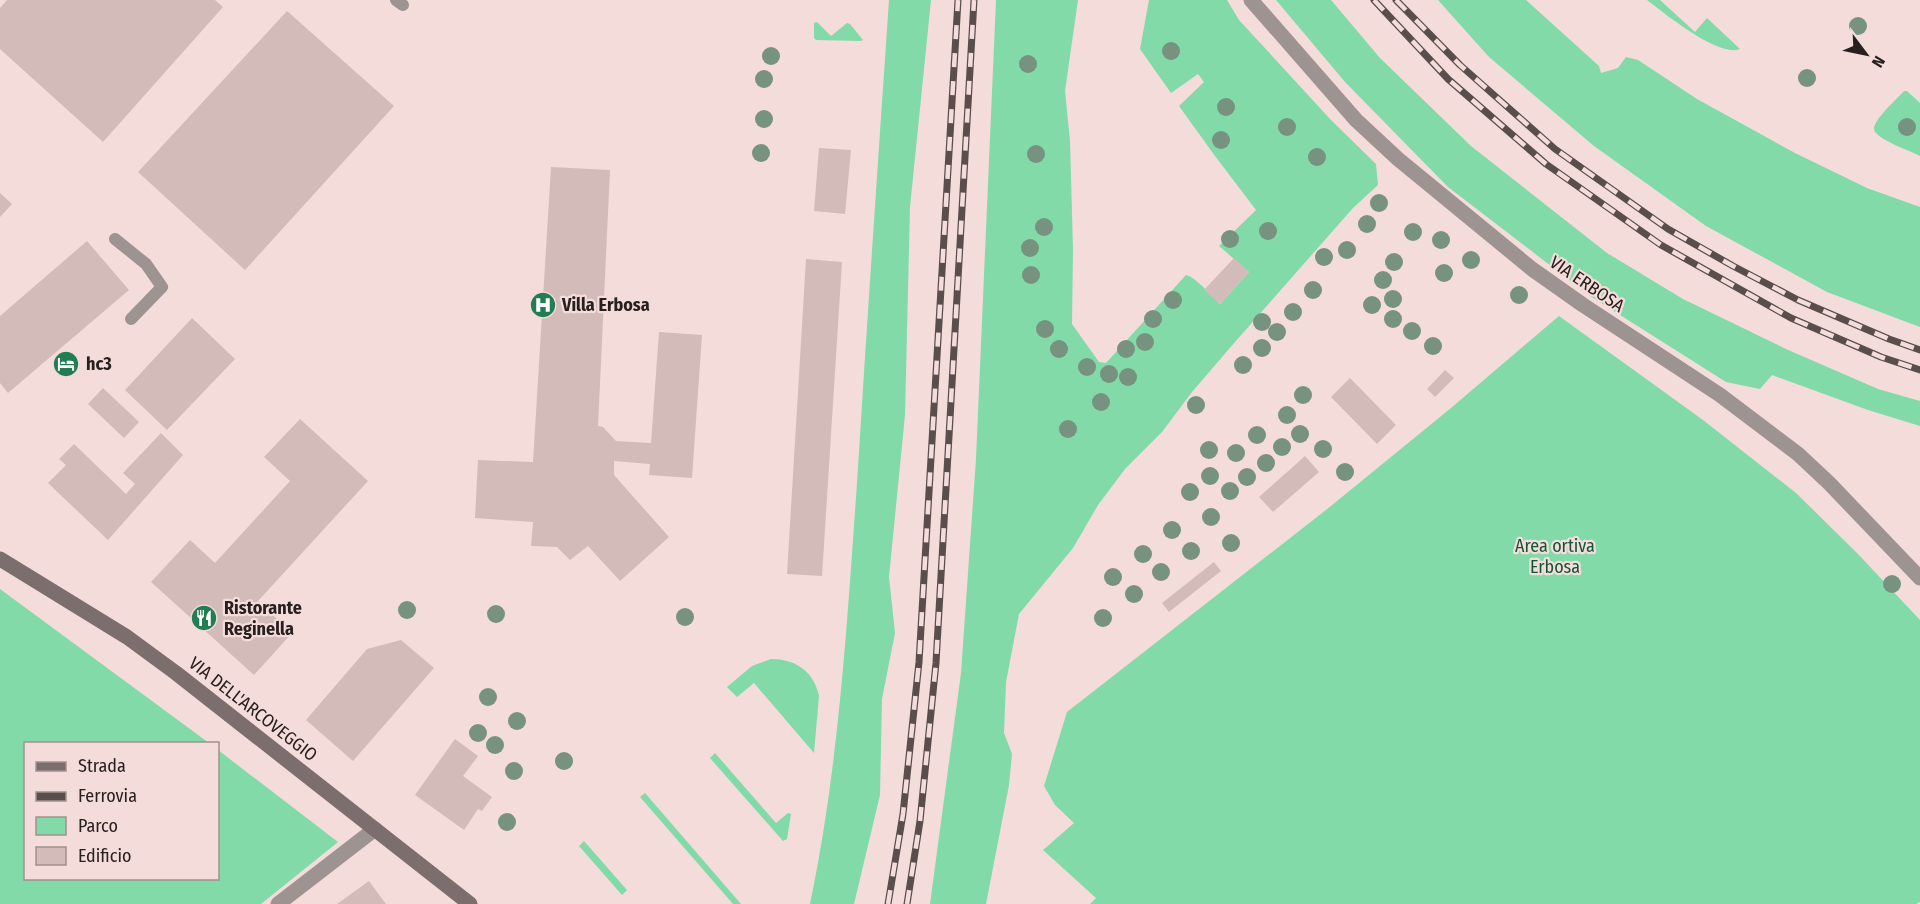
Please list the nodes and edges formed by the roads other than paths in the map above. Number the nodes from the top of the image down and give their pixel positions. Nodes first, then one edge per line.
1 (1251, 0) edge
2 (115, 239) dead end
3 (131, 319) dead end
4 (0, 559) edge
5 (1920, 578) edge
6 (375, 829) junction
7 (278, 904) edge
8 (470, 904) edge

1 - 5 street, VIA ERBOSA
2 - 3 lane
4 - 6 street, VIA DELL'ARCOVEGGIO
6 - 7 street
6 - 8 street, VIA DELL'ARCOVEGGIO

